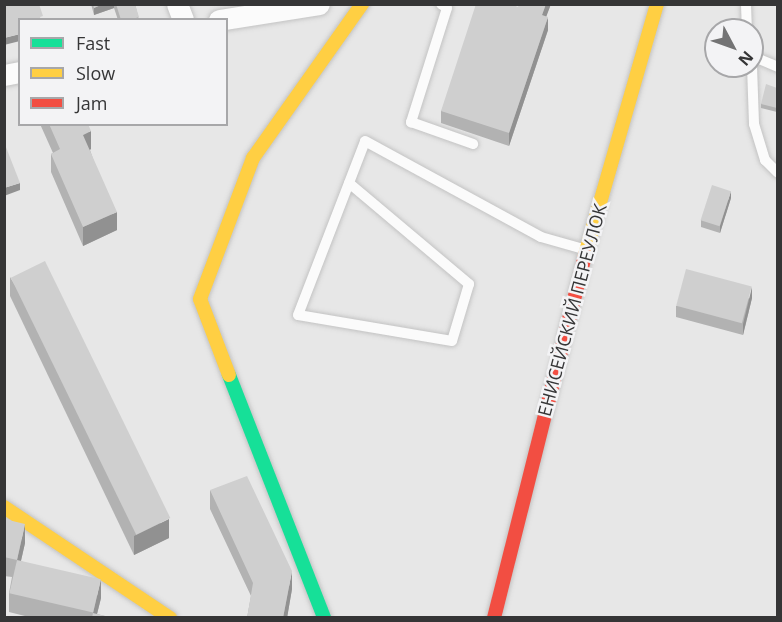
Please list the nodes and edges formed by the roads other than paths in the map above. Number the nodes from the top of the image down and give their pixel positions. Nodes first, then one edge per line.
1 (319, 4) edge
2 (362, 4) edge
3 (441, 4) edge
4 (657, 4) edge
5 (228, 19) edge
6 (752, 78) edge
7 (473, 144) dead end
8 (777, 173) edge
9 (349, 183) junction
10 (587, 249) junction
11 (4, 507) edge
12 (170, 618) edge
13 (324, 618) edge
14 (494, 618) edge

1 - 5 street
2 - 13 street
3 - 7 lane
4 - 10 street, ЕНИСЕЙСКИЙ ПЕРЕУЛОК
6 - 8 lane
9 - 9 lane
9 - 10 lane
10 - 14 street, ЕНИСЕЙСКИЙ ПЕРЕУЛОК
11 - 12 street

